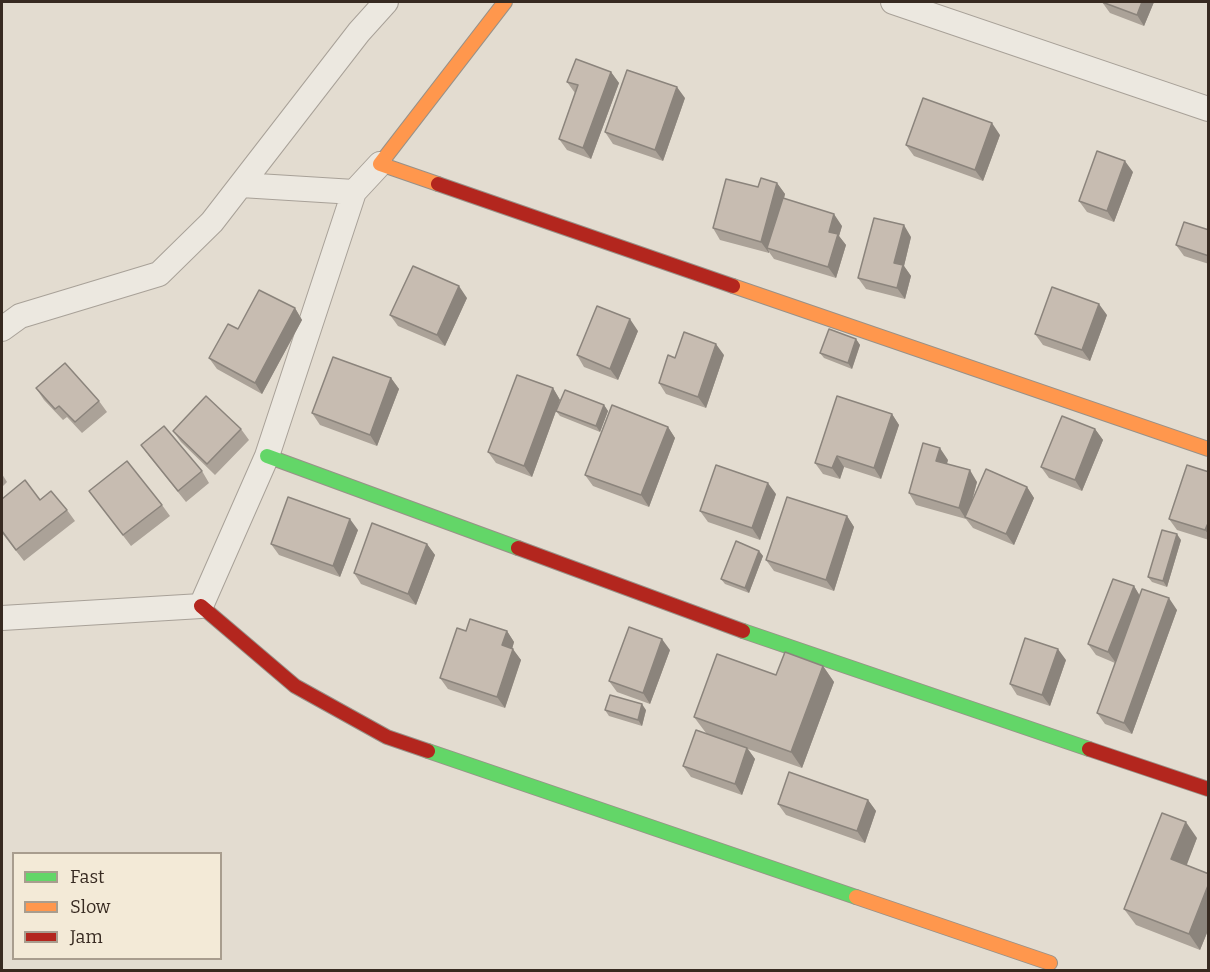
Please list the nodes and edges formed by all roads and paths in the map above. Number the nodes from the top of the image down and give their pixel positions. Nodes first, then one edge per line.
1 (386, 2) edge
2 (505, 2) edge
3 (893, 2) edge
4 (1209, 109) edge
5 (380, 164) junction
6 (241, 185) junction
7 (354, 192) junction
8 (2, 329) edge
9 (1209, 449) edge
10 (267, 456) junction
11 (201, 606) junction
12 (2, 618) edge
13 (1209, 789) edge
14 (1050, 963) dead end

1 - 6 street
2 - 5 street
3 - 4 street
5 - 7 street
5 - 9 street
6 - 7 street
6 - 8 street
7 - 10 street
10 - 11 street
10 - 13 street
11 - 12 street
11 - 14 street

